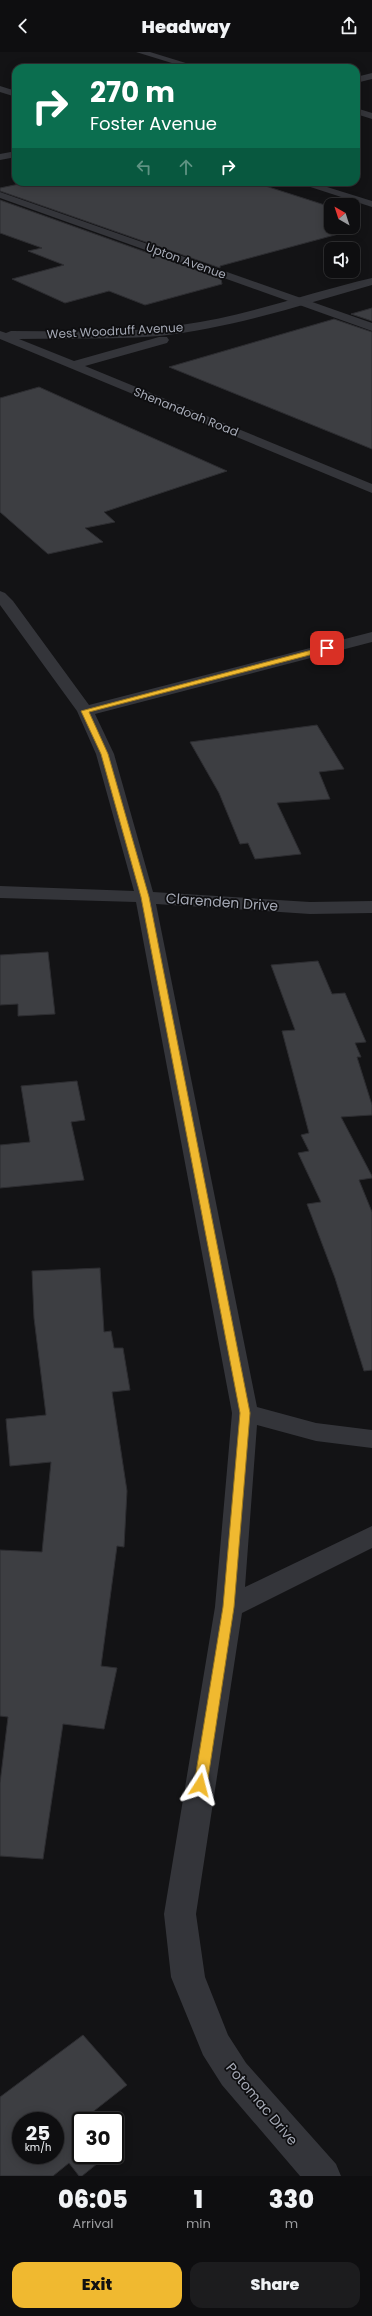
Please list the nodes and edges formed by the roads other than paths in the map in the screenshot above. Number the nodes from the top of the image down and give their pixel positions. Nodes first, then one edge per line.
1 (140, 52) edge
2 (184, 64) edge
3 (372, 76) edge
4 (360, 79) edge
5 (0, 89) edge
6 (12, 93) edge
7 (360, 112) edge
8 (372, 116) edge
9 (12, 155) edge
10 (0, 157) edge
11 (313, 186) edge
12 (0, 195) edge
13 (372, 204) edge
14 (372, 281) edge
15 (299, 301) junction
16 (275, 308) junction
17 (372, 327) edge
18 (1, 335) edge
19 (74, 365) junction
20 (372, 488) edge
21 (0, 596) edge
22 (372, 637) edge
23 (85, 711) junction
24 (0, 892) edge
25 (145, 897) junction
26 (372, 906) edge
27 (245, 1413) junction
28 (372, 1439) edge
29 (372, 1536) edge
30 (228, 1607) junction
31 (323, 2176) edge

1 - 2 street
3 - 4 street
5 - 6 street
7 - 8 street
9 - 10 street
11 - 13 street
12 - 15 street, Upton Avenue
14 - 15 street, West Woodruff Avenue
15 - 16 street, West Woodruff Avenue
15 - 17 street, Upton Avenue
16 - 18 street, West Woodruff Avenue
16 - 19 street, West Woodruff Avenue
18 - 19 street, Shenandoah Road
19 - 20 street, Shenandoah Road
21 - 23 street, Potomac Drive
22 - 23 street
23 - 25 street, Potomac Drive
24 - 25 street, Clarenden Drive
25 - 26 street, Clarenden Drive
25 - 27 street, Potomac Drive
27 - 28 street
27 - 30 street, Potomac Drive
29 - 30 street
30 - 31 street, Potomac Drive

